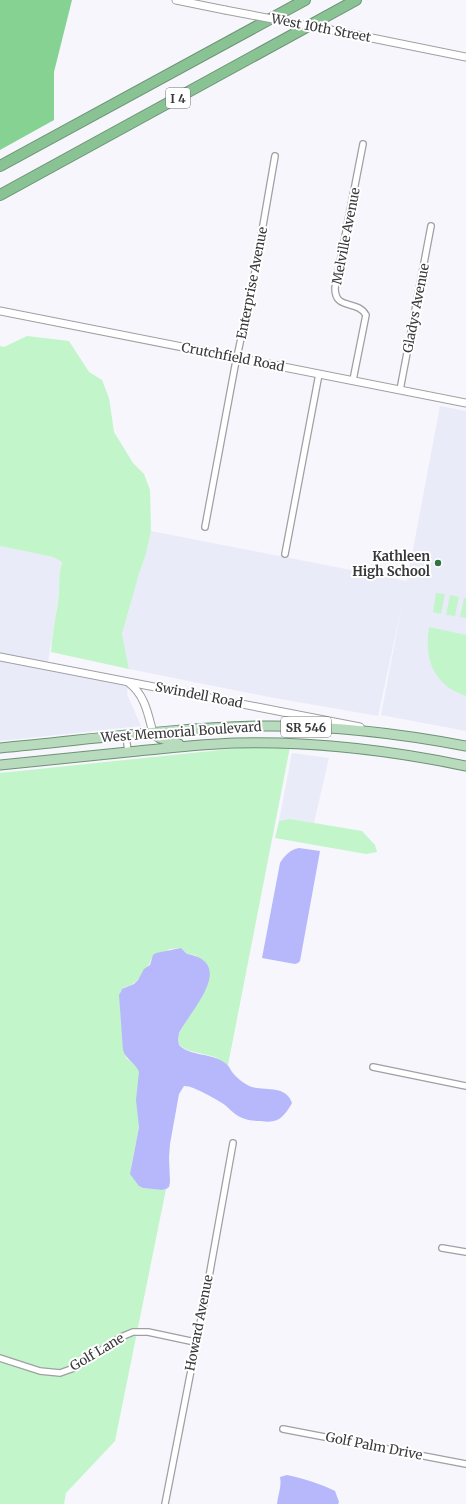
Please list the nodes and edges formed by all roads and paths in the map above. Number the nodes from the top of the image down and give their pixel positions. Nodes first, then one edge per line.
1 (176, 0) edge
2 (305, 0) edge
3 (356, 0) edge
4 (466, 57) edge
5 (363, 144) dead end
6 (275, 156) dead end
7 (0, 166) edge
8 (0, 195) edge
9 (432, 226) dead end
10 (0, 311) edge
11 (237, 357) junction
12 (319, 374) junction
13 (353, 380) junction
14 (400, 390) junction
15 (466, 403) edge
16 (205, 527) dead end
17 (285, 554) dead end
18 (0, 657) edge
19 (127, 681) junction
20 (155, 687) junction
21 (145, 702) junction
22 (153, 733) junction
23 (398, 735) junction
24 (126, 736) junction
25 (189, 746) junction
26 (462, 746) edge
27 (0, 748) edge
28 (128, 752) junction
29 (0, 765) edge
30 (462, 765) edge
31 (373, 1067) dead end
32 (466, 1086) edge
33 (233, 1143) dead end
34 (442, 1248) dead end
35 (466, 1252) edge
36 (196, 1342) junction
37 (0, 1358) edge
38 (282, 1429) dead end
39 (466, 1464) edge
40 (165, 1504) edge

1 - 4 street, West 10th Street, bridge
2 - 7 highway, I 4
3 - 8 highway, I 4
5 - 13 street, Melville Avenue
6 - 11 street, Enterprise Avenue
9 - 14 street, Gladys Avenue
10 - 11 street, Crutchfield Road
11 - 12 street, Crutchfield Road
11 - 16 street, Enterprise Avenue
12 - 13 street, Crutchfield Road
12 - 17 street
13 - 14 street, Crutchfield Road
14 - 15 street, Crutchfield Road
18 - 19 street, Swindell Road
19 - 20 street, Swindell Road
19 - 21 street
20 - 21 street
20 - 23 street, Swindell Road
21 - 22 street
22 - 23 main road, West Memorial Boulevard / SR 546
22 - 24 main road, West Memorial Boulevard / SR 546
22 - 25 main road
23 - 26 main road, West Memorial Boulevard / SR 546
24 - 27 main road, West Memorial Boulevard / SR 546
24 - 28 street
25 - 28 main road, West Memorial Boulevard / SR 546
25 - 30 main road, West Memorial Boulevard / SR 546
28 - 29 main road, West Memorial Boulevard / SR 546
31 - 32 street
33 - 36 street, Howard Avenue
34 - 35 street
36 - 37 street, Golf Lane
36 - 40 street, Howard Avenue
38 - 39 street, Golf Palm Drive

